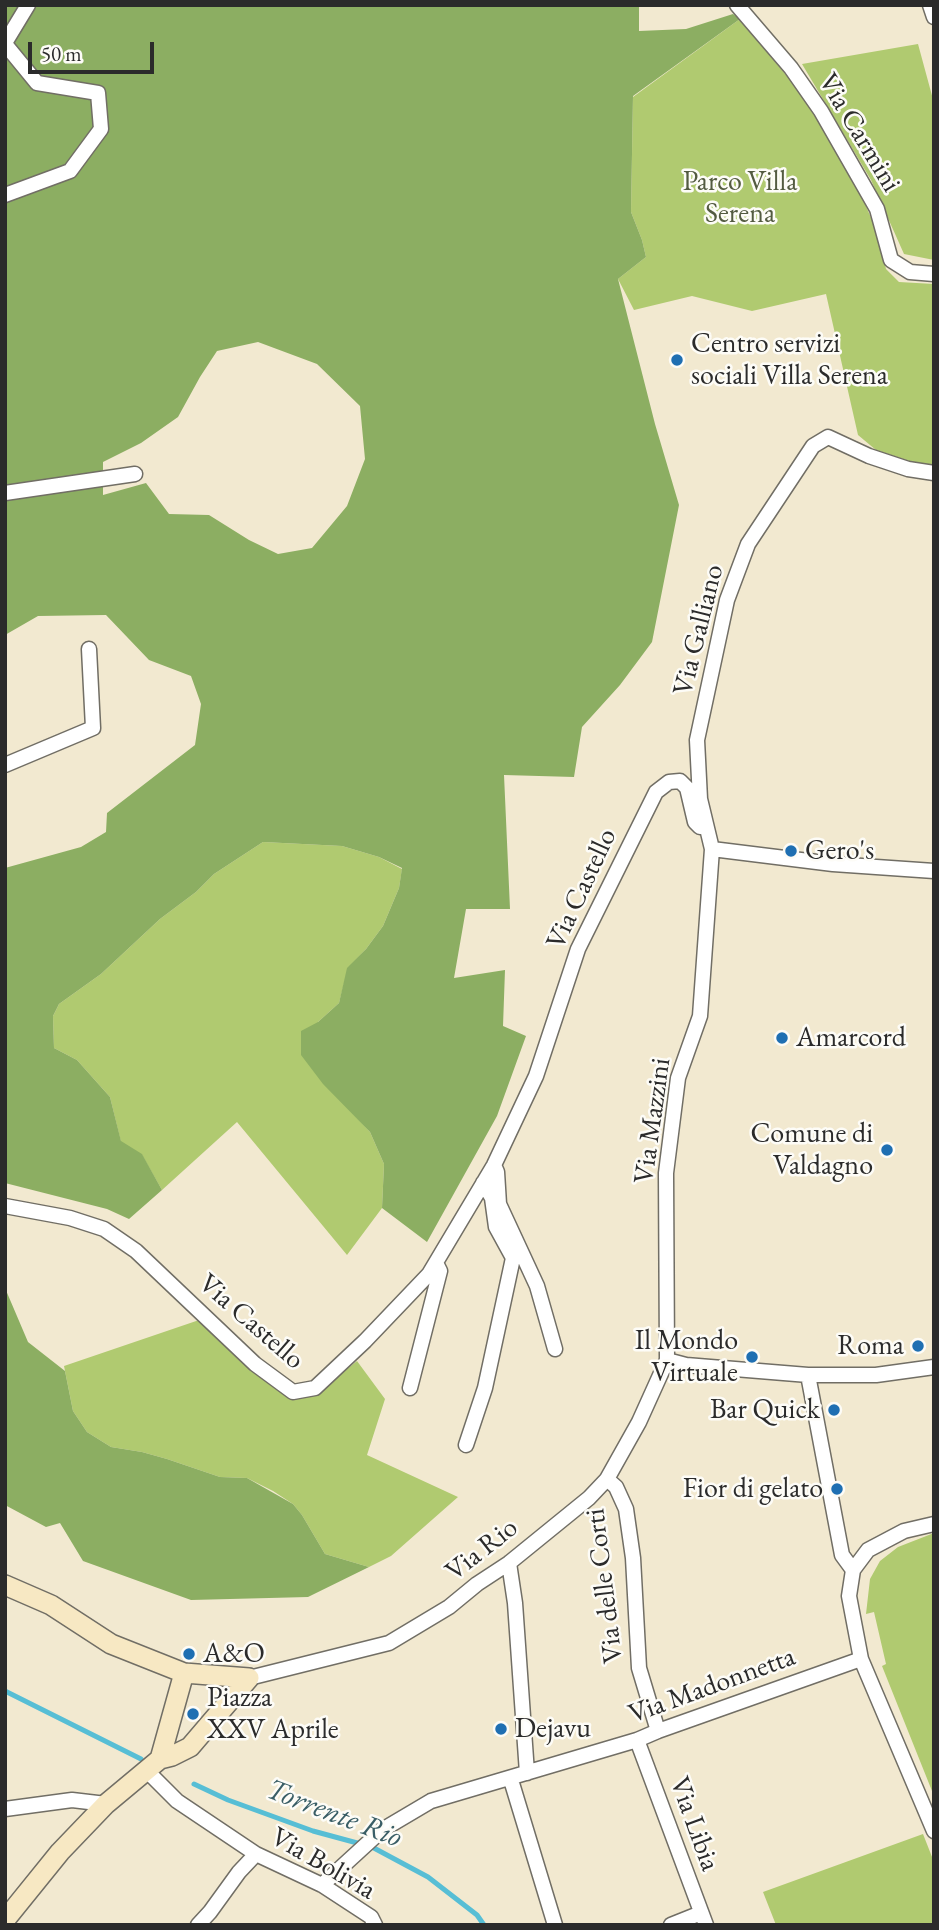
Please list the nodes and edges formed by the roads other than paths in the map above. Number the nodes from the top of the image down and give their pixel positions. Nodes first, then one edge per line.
1 (27, 5) edge
2 (737, 5) edge
3 (930, 5) edge
4 (934, 17) edge
5 (5, 43) edge
6 (5, 195) edge
7 (934, 274) edge
8 (934, 473) edge
9 (135, 474) dead end
10 (5, 493) edge
11 (89, 649) dead end
12 (5, 765) edge
13 (706, 827) junction
14 (712, 849) junction
15 (934, 871) edge
16 (494, 1165) junction
17 (483, 1183) junction
18 (5, 1206) edge
19 (436, 1263) junction
20 (555, 1349) dead end
21 (667, 1360) junction
22 (934, 1367) edge
23 (808, 1375) junction
24 (410, 1388) dead end
25 (466, 1445) dead end
26 (607, 1479) junction
27 (934, 1524) edge
28 (509, 1563) junction
29 (853, 1570) junction
30 (5, 1585) edge
31 (861, 1659) junction
32 (184, 1673) junction
33 (214, 1675) junction
34 (249, 1678) junction
35 (222, 1713) junction
36 (658, 1731) junction
37 (637, 1740) junction
38 (153, 1764) junction
39 (527, 1773) junction
40 (511, 1780) junction
41 (106, 1804) junction
42 (5, 1808) edge
43 (934, 1831) edge
44 (256, 1854) junction
45 (322, 1885) junction
46 (704, 1919) edge
47 (5, 1920) edge
48 (198, 1925) edge
49 (375, 1925) edge
50 (555, 1925) edge
51 (671, 1925) edge

1 - 5 street
2 - 7 street, Via Carmini
3 - 4 street
5 - 6 street
8 - 13 street, Via Galliano
9 - 10 street
11 - 12 street
13 - 14 street, Via Galliano
13 - 16 street, Via Castello
14 - 15 street
14 - 21 street, Via Mazzini
16 - 17 street, Via Castello
16 - 20 street
17 - 19 street, Via Castello
17 - 25 street
18 - 19 street, Via Castello
19 - 24 street, Via Castello
21 - 23 street
21 - 26 street, Via Rio
22 - 23 street
23 - 29 street
26 - 28 street, Via Rio
26 - 36 street, Via delle Corti
27 - 29 street
28 - 34 street, Via Rio
28 - 39 street
29 - 31 street
30 - 32 street
31 - 36 street, Via Madonnetta
31 - 43 street
32 - 33 street
32 - 38 street
33 - 34 street
33 - 35 street
34 - 35 street
35 - 38 street
36 - 37 street, Via Madonnetta
37 - 39 street, Via Madonnetta
37 - 46 street, Via Libia
38 - 41 street
38 - 44 street, Via Bolivia
39 - 40 street, Via Madonnetta
40 - 45 street, Via Madonnetta
40 - 50 street
41 - 42 street
41 - 47 street
44 - 45 street, Via Bolivia
44 - 48 street
45 - 49 street, Via Bolivia
46 - 51 street

